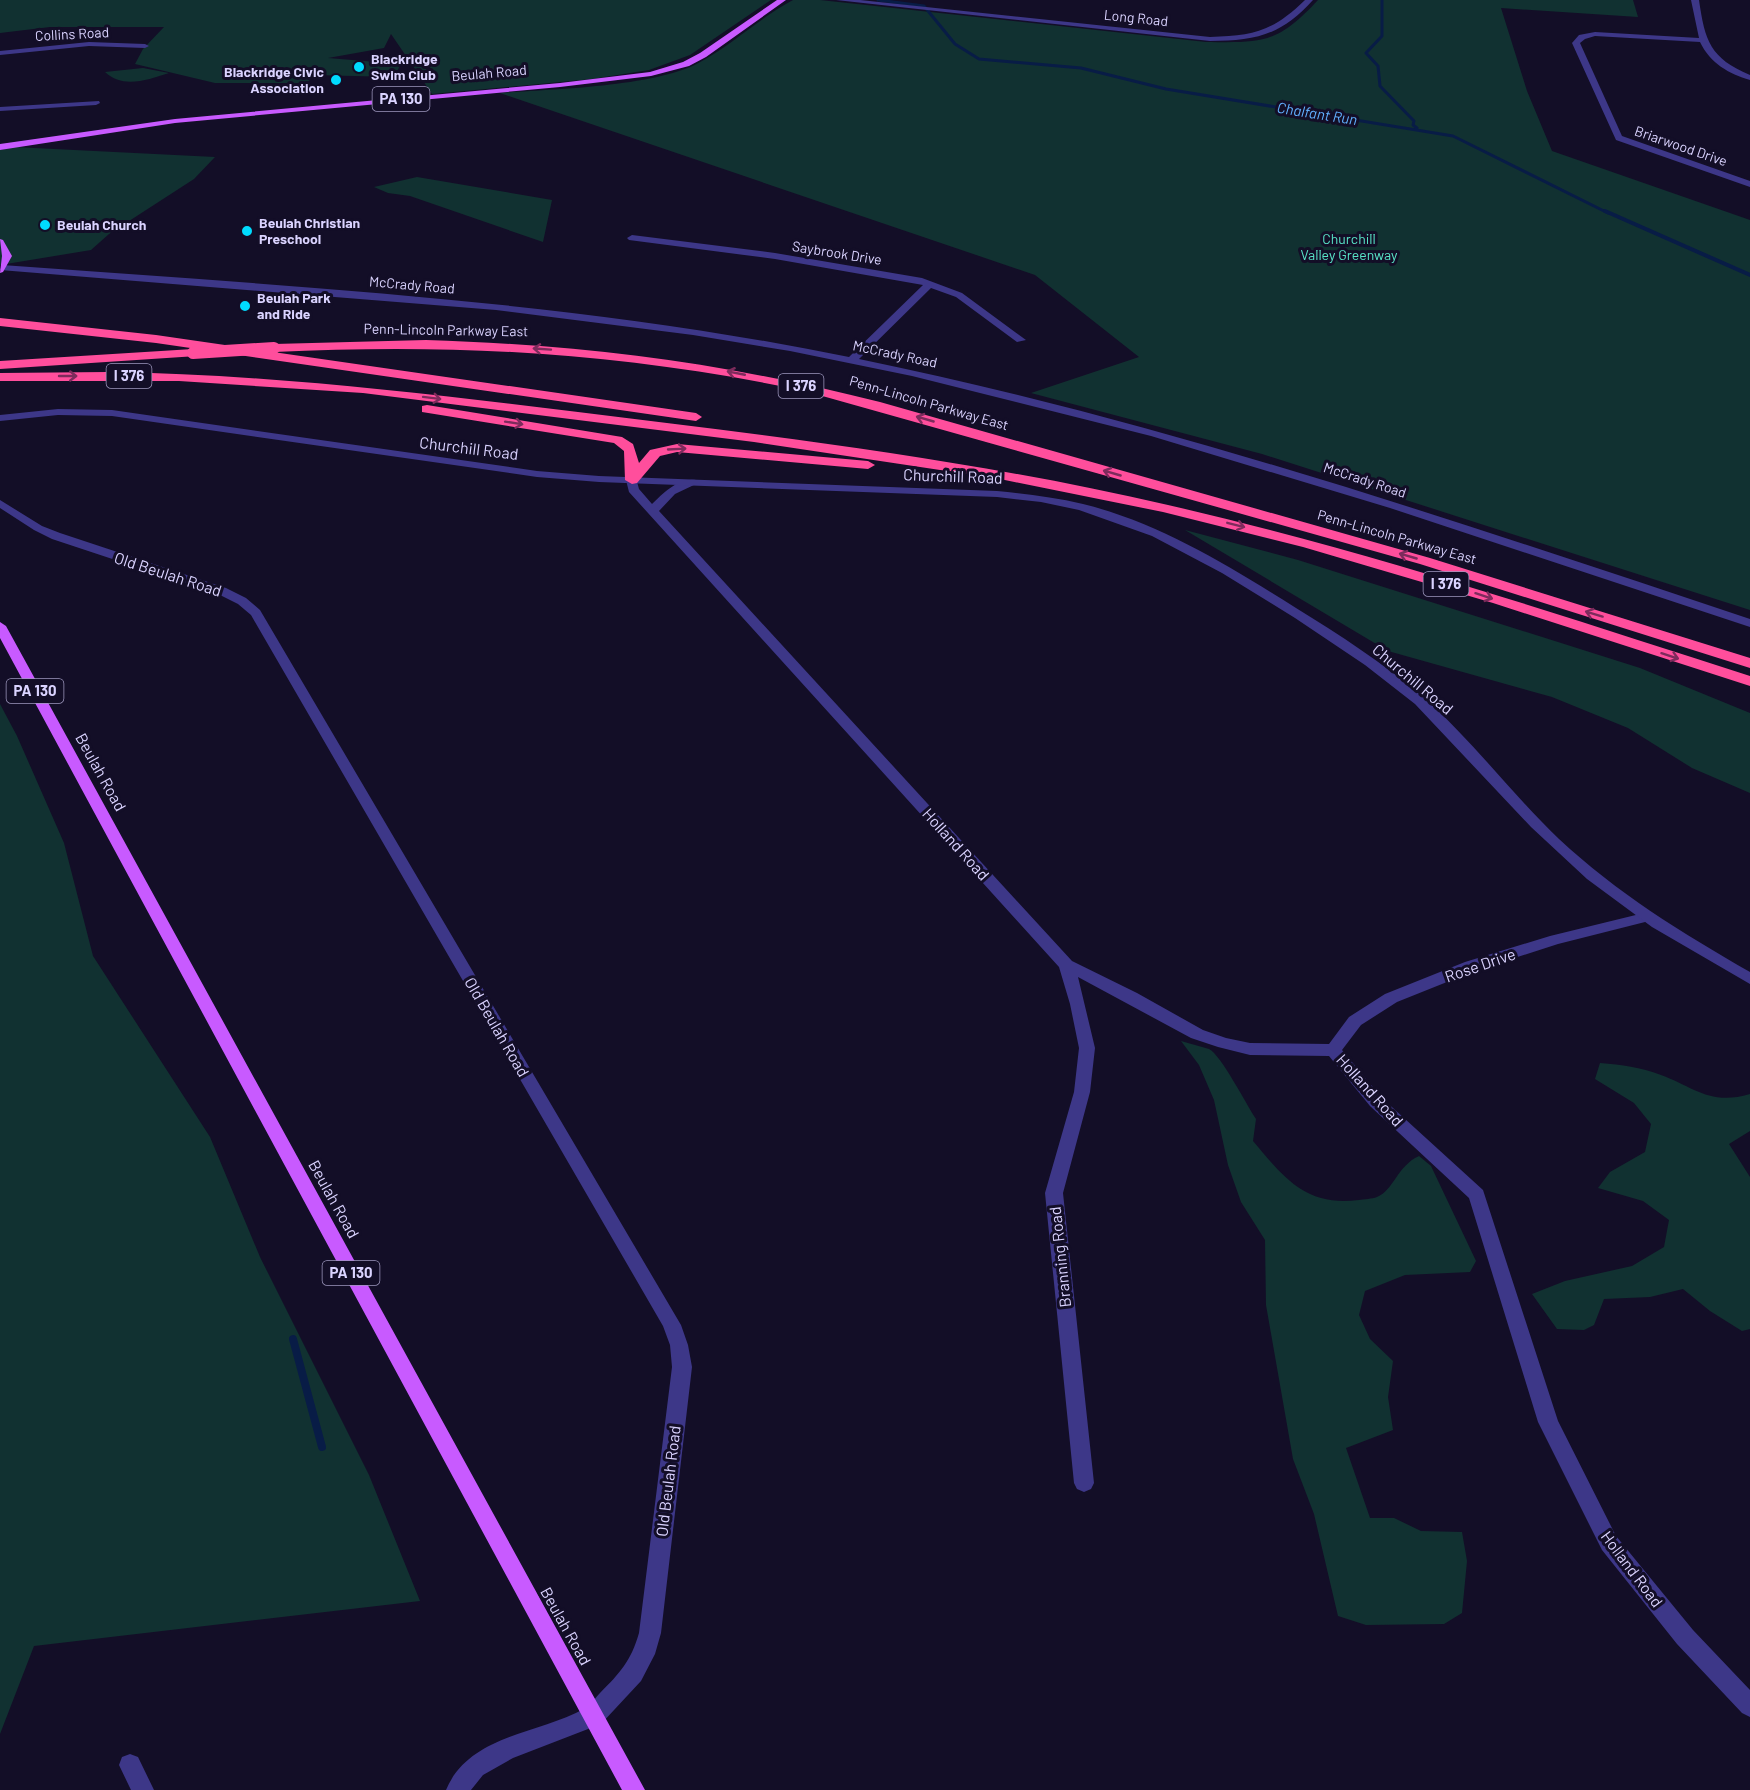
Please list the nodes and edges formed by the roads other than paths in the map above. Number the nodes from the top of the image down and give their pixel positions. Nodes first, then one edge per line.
1 (782, 0) edge
2 (840, 0) edge
3 (1309, 0) edge
4 (1695, 0) edge
5 (1700, 40) junction
6 (145, 46) dead end
7 (0, 53) edge
8 (1750, 78) edge
9 (96, 104) dead end
10 (0, 109) edge
11 (0, 147) edge
12 (1750, 184) edge
13 (632, 238) dead end
14 (0, 242) edge
15 (1, 269) edge
16 (930, 283) junction
17 (0, 324) edge
18 (1021, 340) dead end
19 (852, 360) junction
20 (0, 365) edge
21 (348, 368) junction
22 (0, 377) edge
23 (249, 380) junction
24 (0, 417) edge
25 (749, 436) junction
26 (632, 480) junction
27 (1029, 480) junction
28 (692, 482) junction
29 (0, 503) edge
30 (652, 511) junction
31 (1310, 529) junction
32 (1750, 623) edge
33 (0, 627) edge
34 (1750, 663) edge
35 (1750, 681) edge
36 (1648, 917) junction
37 (1066, 965) junction
38 (1750, 979) edge
39 (1333, 1050) junction
40 (1084, 1483) dead end
41 (1750, 1706) edge
42 (593, 1716) junction
43 (130, 1765) dead end
44 (143, 1790) edge
45 (457, 1790) edge
46 (634, 1790) edge

1 - 11 main road, Beulah Road / PA 130
2 - 3 street, Long Road
4 - 5 street
5 - 8 street
5 - 12 street, Briarwood Drive
6 - 7 street, Collins Road
9 - 10 street
13 - 16 street, Saybrook Drive
14 - 15 main road
15 - 19 street, McCrady Road
16 - 18 street, Saybrook Drive
16 - 19 street
17 - 21 highway
19 - 32 street, McCrady Road
31 -> 20 highway, Penn-Lincoln Parkway East / I 376, bridge
21 - 25 highway
21 - 31 highway
22 -> 23 highway, Penn-Lincoln Parkway East / I 376
23 -> 25 highway, Penn-Lincoln Parkway East / I 376
23 -> 26 highway
24 - 26 street, Churchill Road
25 - 27 highway, Penn-Lincoln Parkway East / I 376
26 -> 27 highway
26 - 28 street, Churchill Road
26 - 30 street, Holland Road
27 -> 35 highway, Penn-Lincoln Parkway East / I 376
28 - 30 street
28 - 36 street, Churchill Road
29 - 42 street, Old Beulah Road
30 - 37 street, Holland Road
34 -> 31 highway, Penn-Lincoln Parkway East / I 376
33 - 42 main road, Beulah Road / PA 130
36 - 38 street, Churchill Road
36 - 39 street, Rose Drive
37 - 39 street, Holland Road
37 - 40 street, Branning Road
39 - 41 street, Holland Road
42 - 45 street
42 - 46 main road, Beulah Road / PA 130
43 - 44 street

